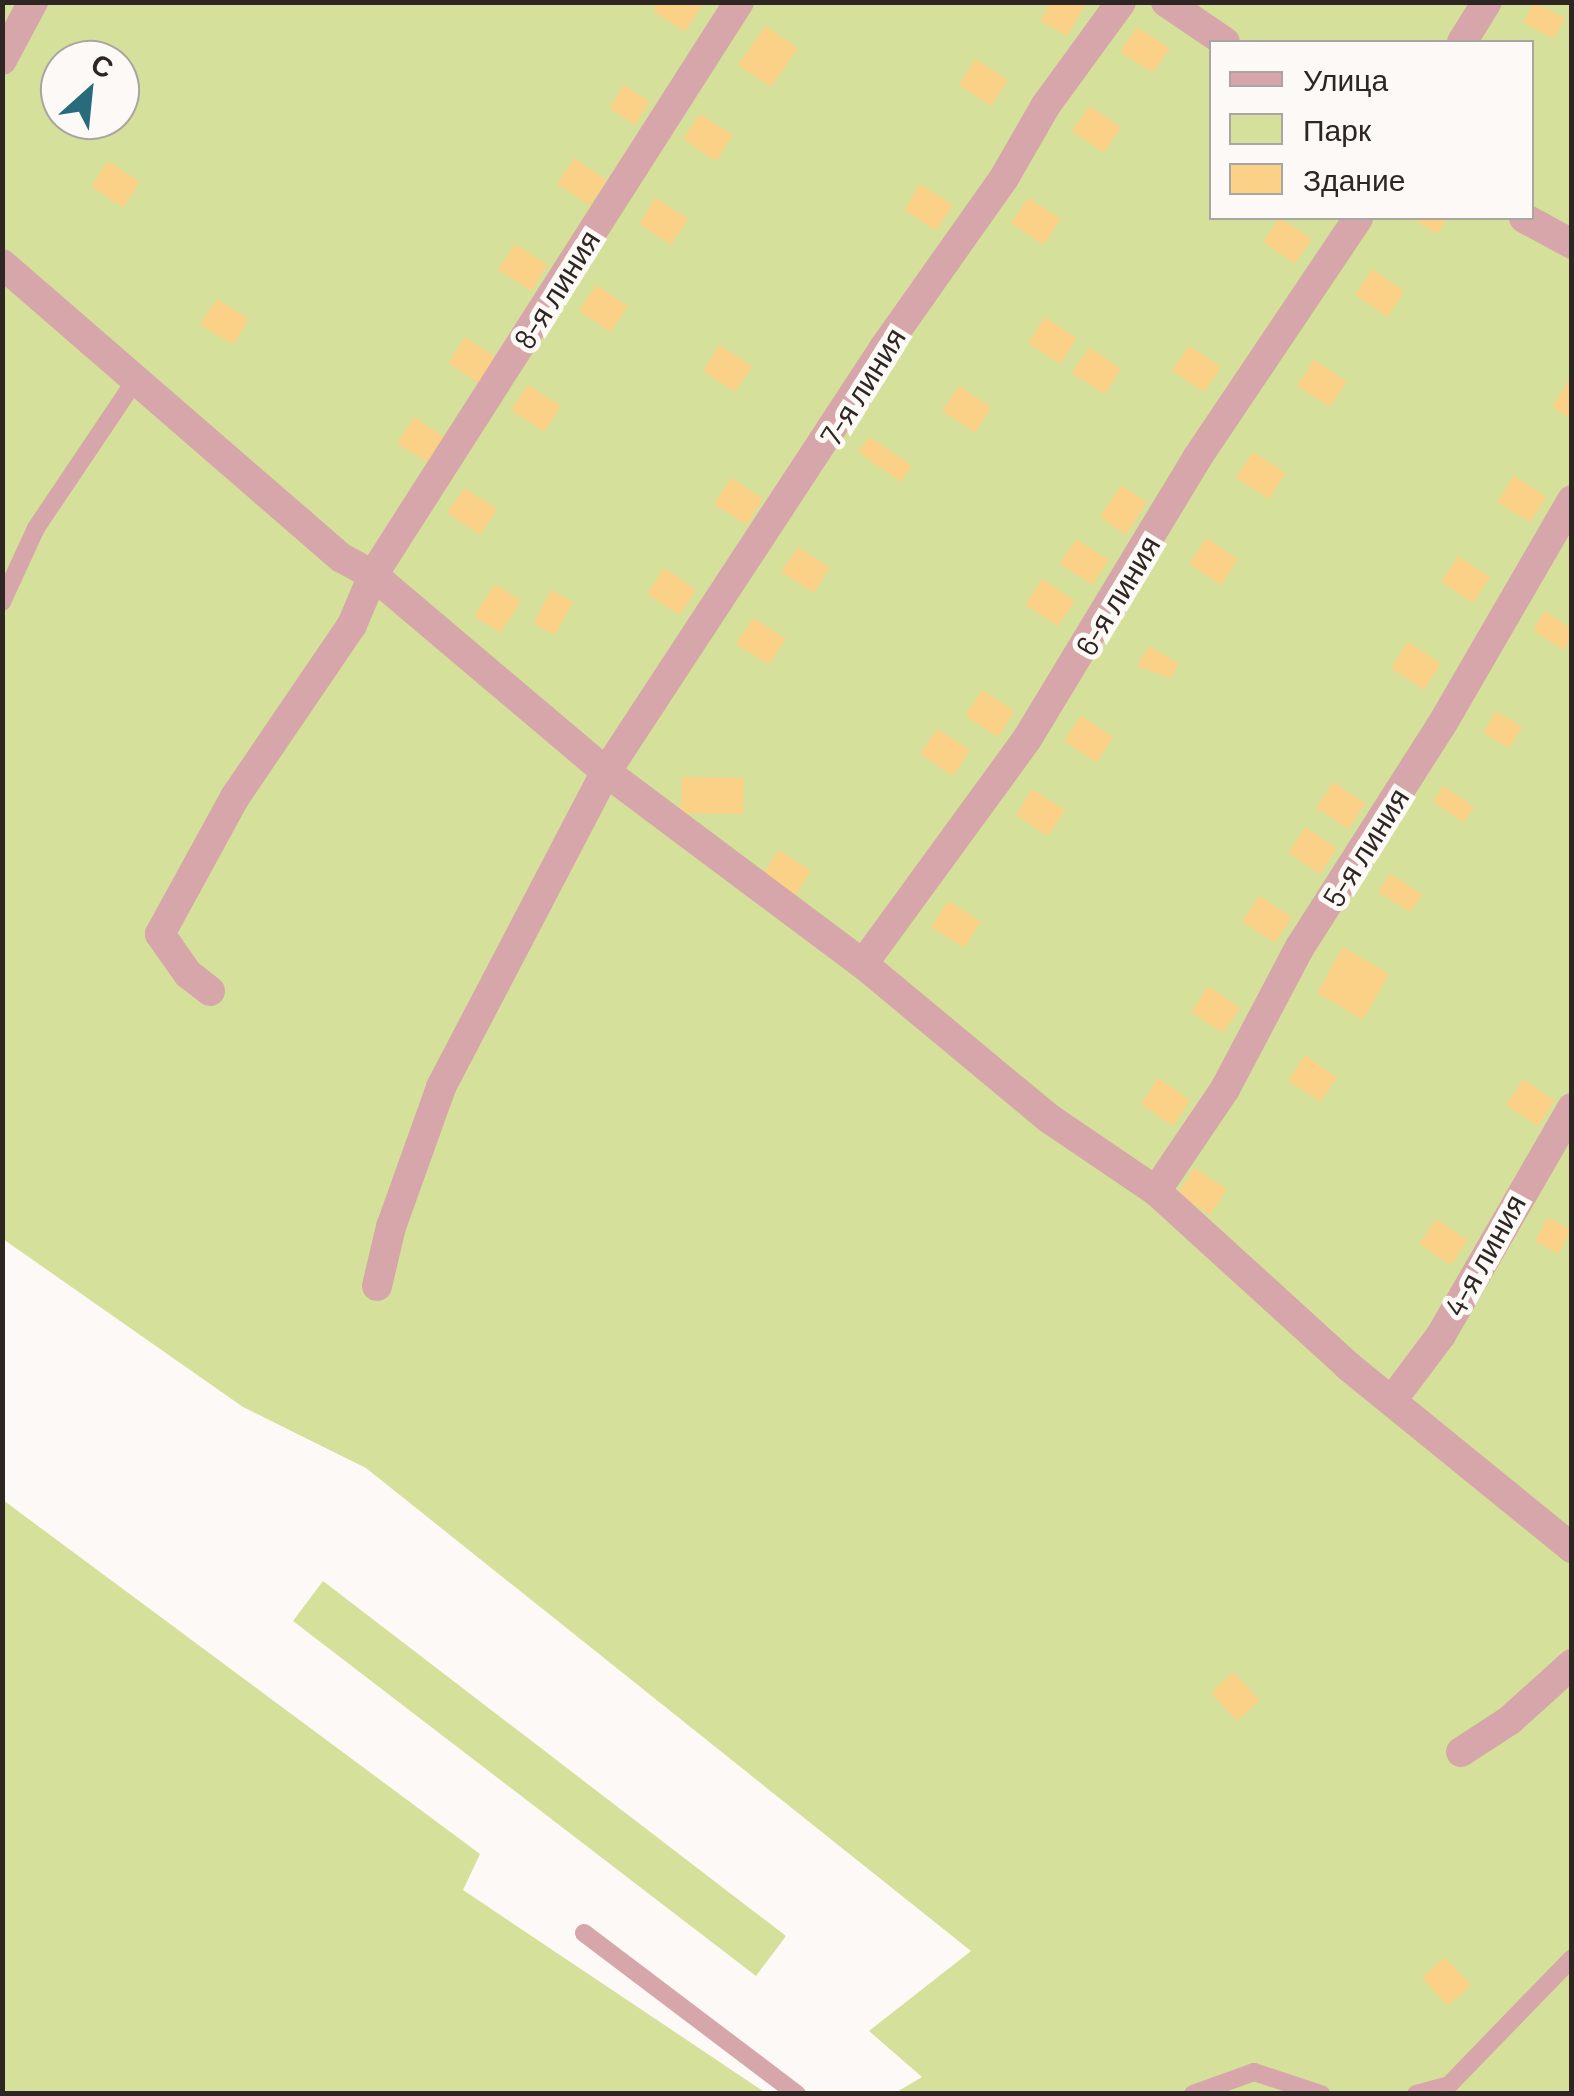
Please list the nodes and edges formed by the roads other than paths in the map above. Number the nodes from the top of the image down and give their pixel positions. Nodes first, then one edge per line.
1 (33, 2) edge
2 (739, 2) edge
3 (1121, 2) edge
4 (1166, 2) edge
5 (1487, 2) edge
6 (1222, 40) edge
7 (1463, 40) edge
8 (2, 60) edge
9 (1357, 220) edge
10 (1528, 220) edge
11 (1572, 244) edge
12 (2, 264) edge
13 (134, 382) junction
14 (1572, 500) edge
15 (373, 575) junction
16 (2, 602) edge
17 (606, 772) junction
18 (862, 964) junction
19 (210, 991) dead end
20 (1572, 1108) edge
21 (1156, 1191) junction
22 (377, 1286) dead end
23 (1393, 1399) junction
24 (1572, 1548) edge
25 (1572, 1664) edge
26 (1460, 1752) dead end
27 (584, 1934) dead end
28 (1572, 1958) edge
29 (798, 2094) edge
30 (1192, 2094) edge
31 (1321, 2094) edge
32 (1416, 2094) edge

1 - 8 street
2 - 15 street, 8-я линия
3 - 17 street, 7-я линия
4 - 6 street
5 - 7 street
9 - 18 street, 6-я линия
10 - 11 street
12 - 13 street
13 - 15 street
13 - 16 lane
14 - 21 street, 5-я линия
15 - 17 street
15 - 19 street, 8-я линия
17 - 18 street
17 - 22 street, 7-я линия
18 - 21 street
20 - 23 street, 4-я линия
21 - 23 street
23 - 24 street
25 - 26 street
27 - 29 lane
28 - 32 lane
30 - 31 lane

